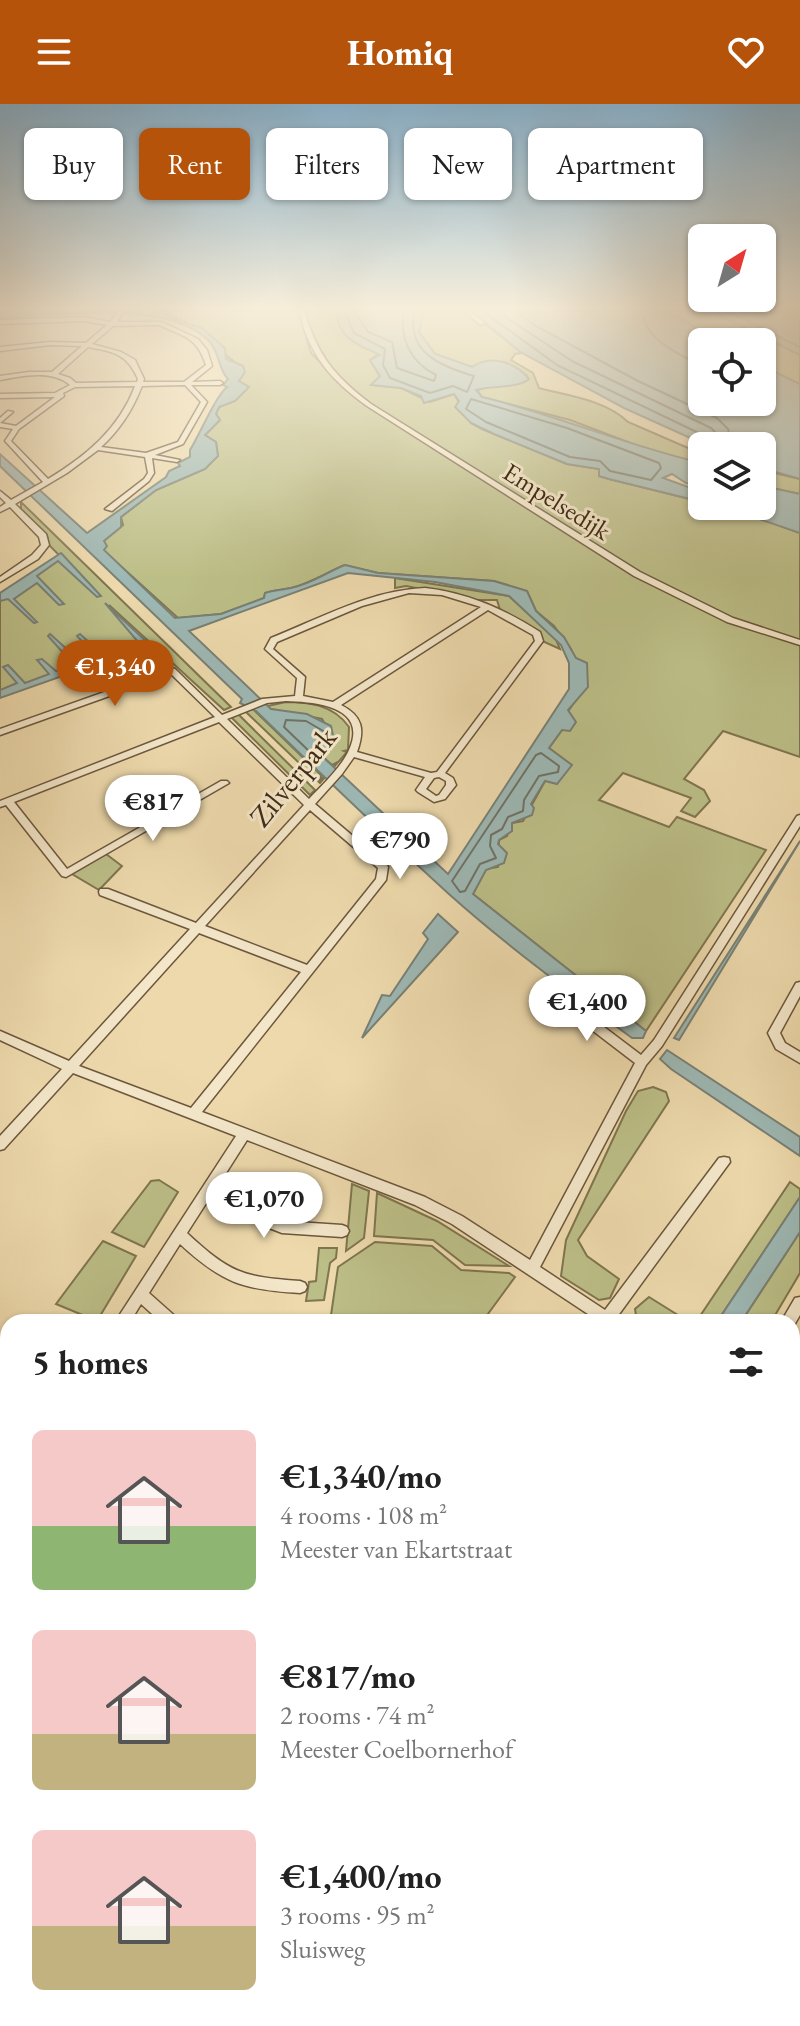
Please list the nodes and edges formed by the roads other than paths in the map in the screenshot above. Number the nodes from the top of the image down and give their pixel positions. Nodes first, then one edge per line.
1 (55, 400) edge
2 (133, 400) edge
3 (203, 400) edge
4 (363, 400) edge
5 (10, 412) dead end
6 (0, 423) edge
7 (17, 428) junction
8 (97, 448) junction
9 (148, 455) junction
10 (177, 460) dead end
11 (44, 483) junction
12 (0, 493) edge
13 (11, 504) junction
14 (109, 509) dead end
15 (0, 510) edge
16 (0, 580) edge
17 (485, 608) junction
18 (800, 643) edge
19 (299, 697) junction
20 (334, 705) junction
21 (222, 717) junction
22 (0, 732) edge
23 (354, 754) junction
24 (224, 783) dead end
25 (4, 802) edge
26 (309, 804) junction
27 (800, 818) edge
28 (104, 892) dead end
29 (196, 928) junction
30 (308, 970) junction
31 (800, 986) edge
32 (554, 995) dead end
33 (0, 1035) edge
34 (800, 1058) edge
35 (642, 1062) junction
36 (70, 1067) junction
37 (193, 1115) junction
38 (244, 1134) junction
39 (0, 1145) edge
40 (724, 1162) dead end
41 (213, 1182) junction
42 (342, 1231) dead end
43 (179, 1234) junction
44 (532, 1269) junction
45 (300, 1287) dead end
46 (140, 1294) junction
47 (127, 1314) edge
48 (162, 1314) edge
49 (600, 1314) edge
50 (613, 1314) edge

1 - 7 street
2 - 8 street
3 - 9 street
4 - 18 street, Empelsedijk
5 - 6 street
6 - 7 street
7 - 11 street
8 - 9 street
8 - 11 street
9 - 10 street
9 - 14 street
11 - 13 street
12 - 13 street
13 - 15 street
13 - 16 street
17 - 19 street
17 - 20 street
17 - 23 street
19 - 20 street, Zilverpark
19 - 21 street, Zilverpark
20 - 23 street, Zilverpark
21 - 22 street
21 - 25 street, Zilverpark
21 - 26 street
23 - 26 street, Zilverpark
24 - 25 street
26 - 29 street, Zilverpark
26 - 30 street
27 - 35 street
28 - 29 street
29 - 30 street
29 - 36 street, Zilverpark
30 - 37 street
31 - 34 street
32 - 35 street
33 - 36 street
35 - 44 street
36 - 37 street
36 - 39 street, Zilverpark
37 - 38 street
38 - 41 street
38 - 44 street
40 - 50 street
41 - 42 street
41 - 43 street
43 - 45 street
43 - 46 street
44 - 49 street
46 - 47 street
46 - 48 street

